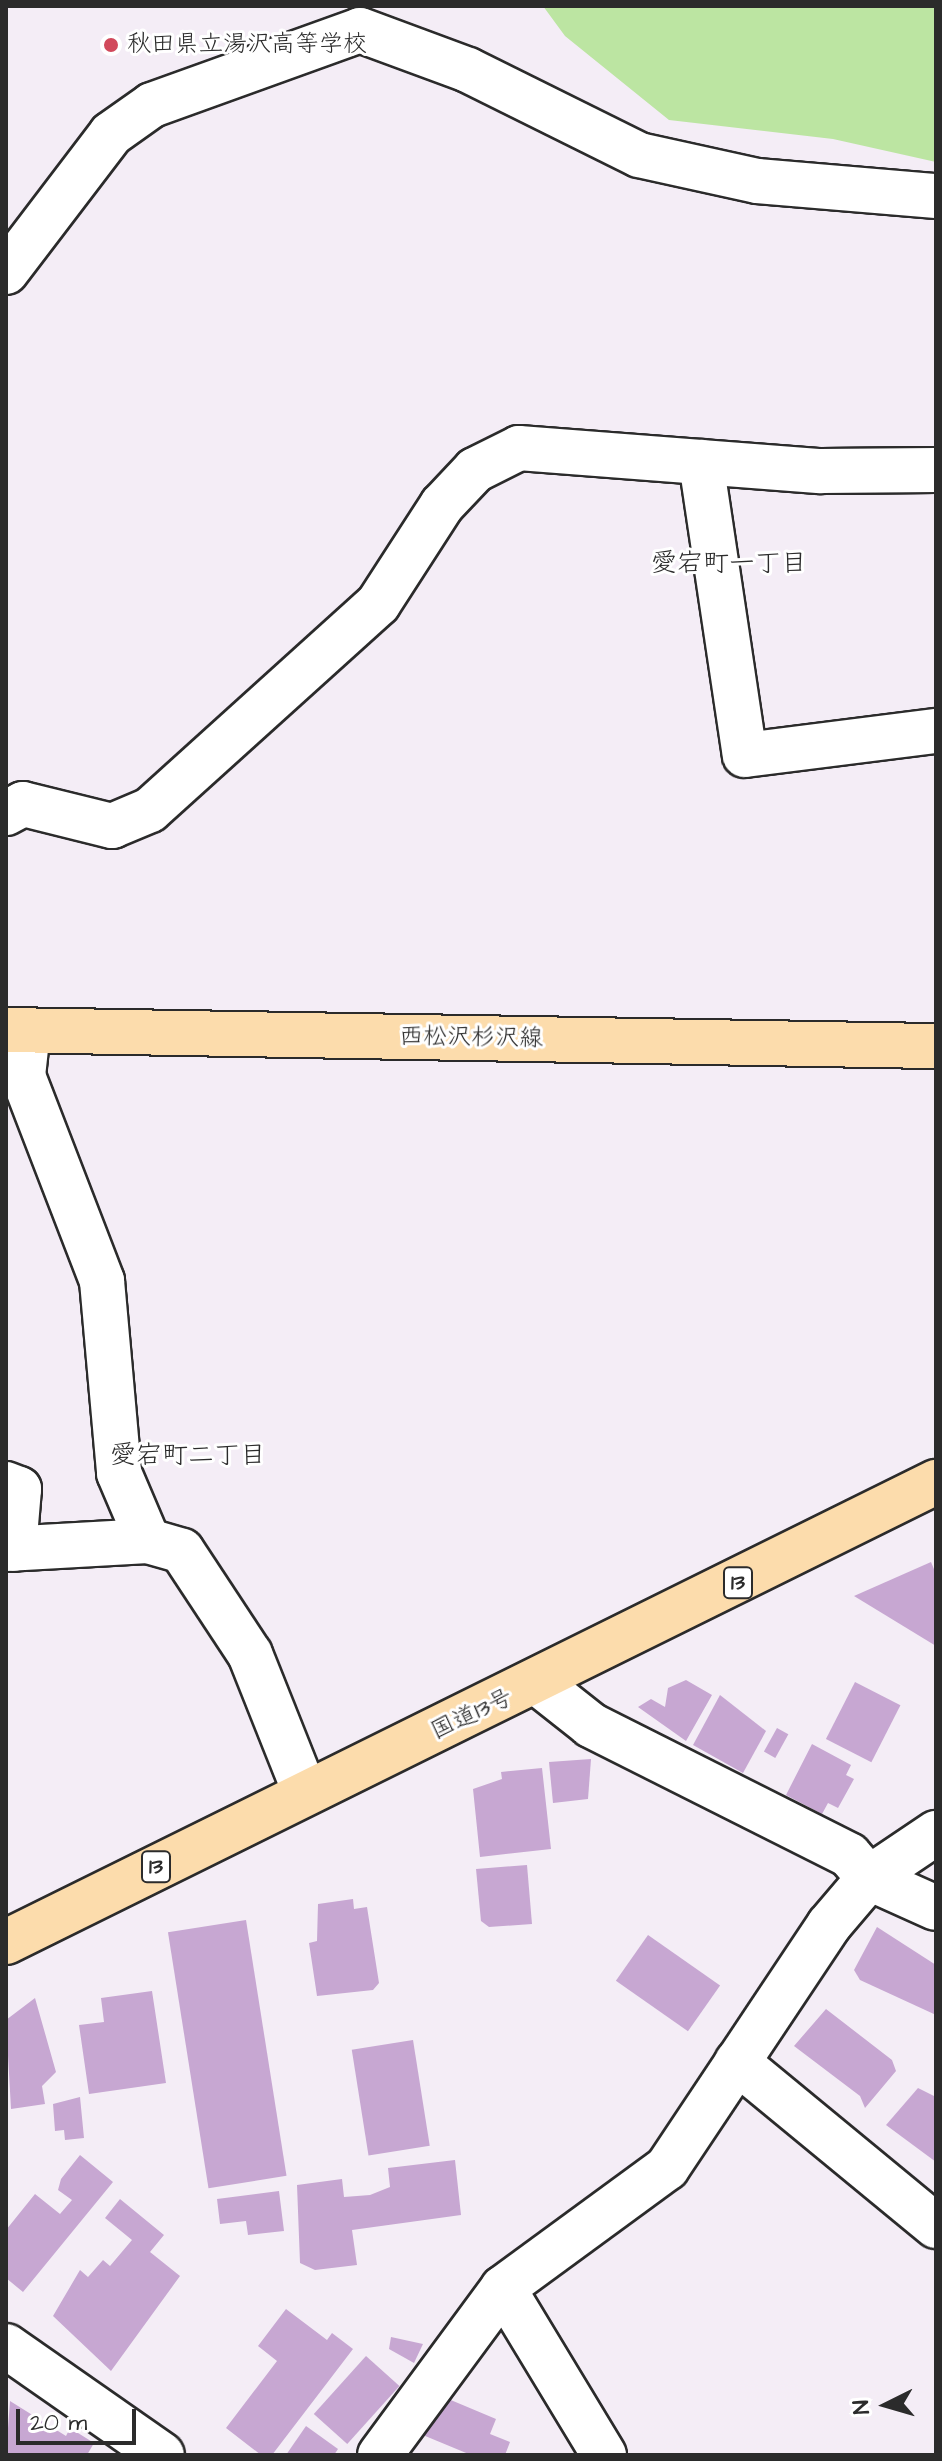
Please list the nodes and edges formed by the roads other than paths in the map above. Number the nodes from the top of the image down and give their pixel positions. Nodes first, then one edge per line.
1 (936, 196) edge
2 (6, 272) edge
3 (701, 462) junction
4 (929, 464) edge
5 (936, 731) edge
6 (6, 813) edge
7 (17, 1030) edge
8 (936, 1046) edge
9 (936, 1482) edge
10 (6, 1484) edge
11 (148, 1541) junction
12 (10, 1549) edge
13 (539, 1684) junction
14 (305, 1792) junction
15 (936, 1833) edge
16 (869, 1878) junction
17 (936, 1908) edge
18 (6, 1942) edge
19 (737, 2062) junction
20 (936, 2226) edge
21 (503, 2288) junction
22 (6, 2346) edge
23 (133, 2447) edge
24 (380, 2455) edge
25 (604, 2455) edge

1 - 2 street
3 - 4 street
3 - 5 street
3 - 6 street
7 - 8 main road, 西松沢杉沢線
7 - 11 street
9 - 13 main road, 国道13号 / 13
10 - 12 street
11 - 12 street
11 - 14 street
13 - 14 main road, 国道13号 / 13
13 - 16 street
14 - 18 main road, 国道13号 / 13
15 - 16 street
16 - 17 street
16 - 19 street
19 - 20 street
19 - 21 street
21 - 24 street
21 - 25 street
22 - 23 street

